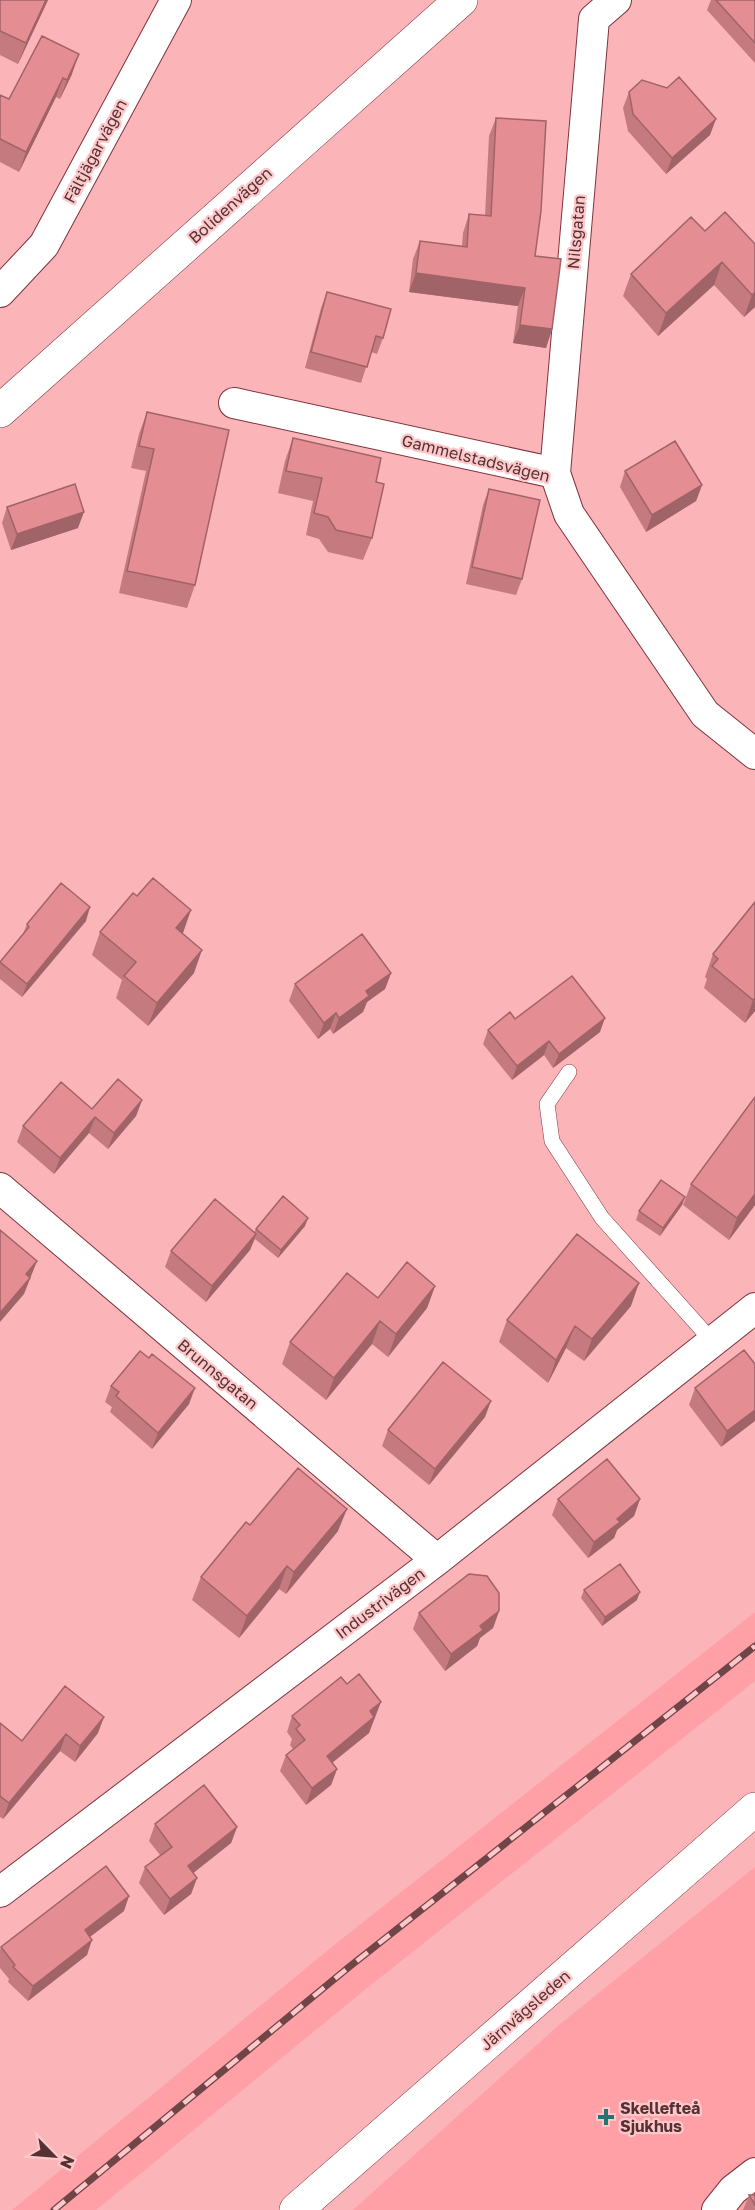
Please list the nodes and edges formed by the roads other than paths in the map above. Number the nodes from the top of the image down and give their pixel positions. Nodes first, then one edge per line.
1 (176, 0) edge
2 (461, 0) edge
3 (616, 0) edge
4 (0, 292) edge
5 (234, 403) dead end
6 (0, 411) edge
7 (555, 473) junction
8 (755, 754) edge
9 (568, 1072) dead end
10 (0, 1188) edge
11 (755, 1308) edge
12 (713, 1342) junction
13 (437, 1560) junction
14 (755, 1809) edge
15 (2, 1888) edge
16 (755, 2173) edge
17 (296, 2210) edge
18 (717, 2210) edge

1 - 4 street, Fältjägarvägen
2 - 6 main road, Bolidenvägen
3 - 7 street, Nilsgatan
5 - 7 street, Gammelstadsvägen
7 - 8 street, Gammelstadsvägen
9 - 12 lane
10 - 13 street, Brunnsgatan
11 - 12 street, Industrivägen
12 - 13 street, Industrivägen
13 - 15 street, Industrivägen
14 - 17 main road, Järnvägsleden
16 - 18 street

